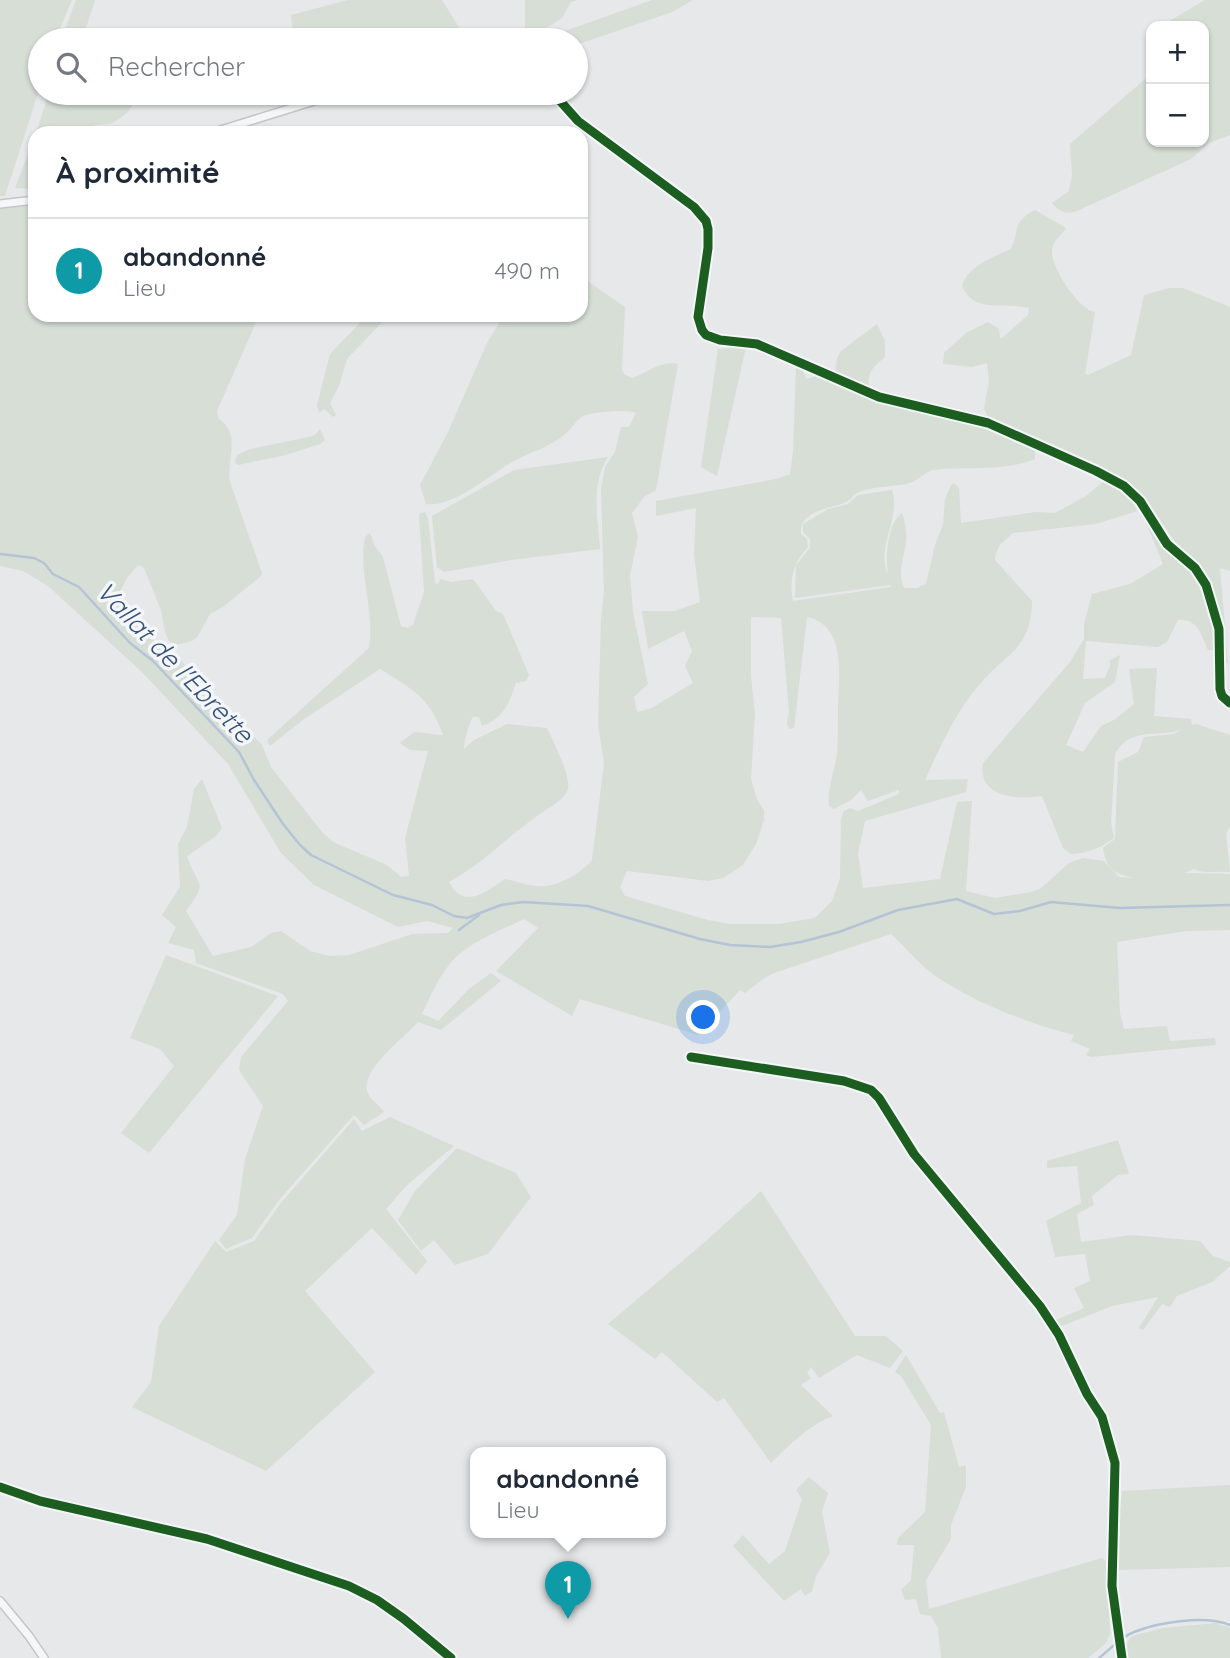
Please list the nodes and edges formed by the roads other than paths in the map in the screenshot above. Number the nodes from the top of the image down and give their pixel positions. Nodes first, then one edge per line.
1 (301, 105) edge
2 (564, 105) edge
3 (234, 126) edge
4 (585, 126) edge
5 (588, 128) edge
6 (28, 201) edge
7 (0, 204) edge
8 (1230, 703) edge
9 (691, 1057) dead end
10 (0, 1487) edge
11 (0, 1601) edge
12 (44, 1658) edge
13 (451, 1658) edge
14 (1122, 1658) edge

1 - 3 street
2 - 4 street
5 - 8 street
6 - 7 street
9 - 14 street
10 - 13 street
11 - 12 street

